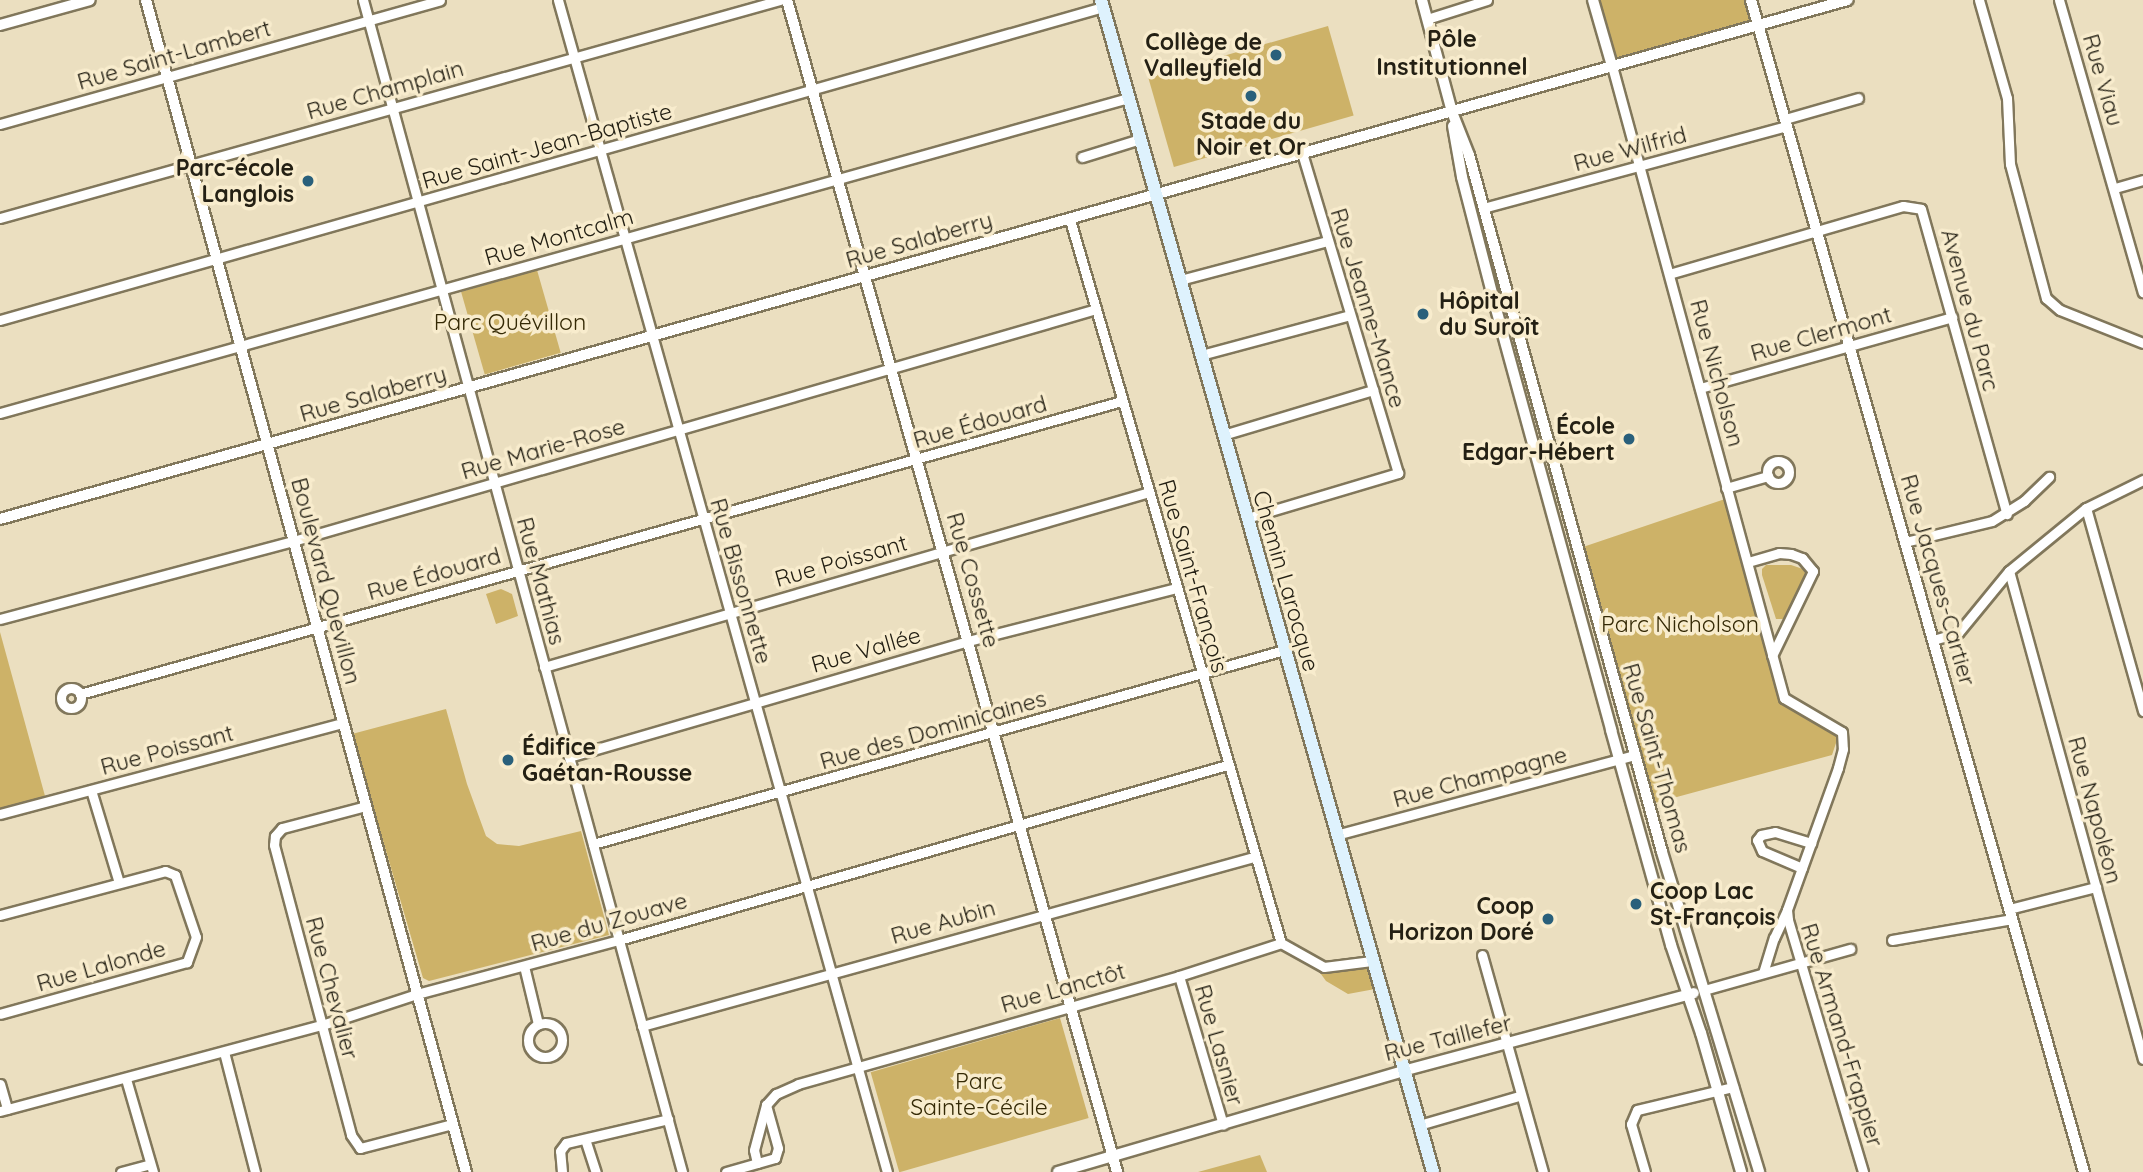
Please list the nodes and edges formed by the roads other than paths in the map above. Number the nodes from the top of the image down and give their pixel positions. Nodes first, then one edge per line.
1 (90, 0) edge
2 (146, 0) edge
3 (363, 0) edge
4 (440, 0) edge
5 (558, 0) edge
6 (780, 0) edge
7 (787, 0) edge
8 (1422, 0) edge
9 (1487, 0) edge
10 (1593, 0) edge
11 (1751, 0) edge
12 (1848, 0) edge
13 (1979, 0) edge
14 (2059, 0) edge
15 (1102, 4) edge
16 (368, 19) junction
17 (1427, 19) junction
18 (0, 25) edge
19 (1759, 26) junction
20 (575, 57) junction
21 (1612, 66) junction
22 (167, 78) junction
23 (812, 90) junction
24 (1128, 98) junction
25 (1858, 98) dead end
26 (392, 108) junction
27 (1452, 112) junction
28 (1786, 122) junction
29 (0, 124) edge
30 (1140, 139) junction
31 (601, 150) junction
32 (1302, 154) junction
33 (1082, 157) dead end
34 (191, 165) junction
35 (1639, 168) junction
36 (837, 179) junction
37 (2143, 180) edge
38 (2115, 188) junction
39 (1156, 195) junction
40 (418, 202) junction
41 (1483, 208) junction
42 (0, 218) edge
43 (1070, 220) junction
44 (1817, 232) junction
45 (625, 238) junction
46 (1328, 241) junction
47 (217, 260) junction
48 (1669, 274) junction
49 (865, 276) junction
50 (1180, 280) junction
51 (2142, 282) edge
52 (442, 290) junction
53 (2143, 292) edge
54 (1096, 309) junction
55 (1350, 315) junction
56 (1952, 317) junction
57 (0, 320) edge
58 (653, 336) junction
59 (2143, 343) edge
60 (240, 346) junction
61 (1849, 346) junction
62 (1201, 355) junction
63 (891, 367) junction
64 (1700, 388) junction
65 (469, 389) junction
66 (1373, 390) junction
67 (1122, 401) junction
68 (0, 413) edge
69 (679, 429) junction
70 (1223, 435) junction
71 (267, 445) junction
72 (917, 460) junction
73 (1768, 476) dead end
74 (2049, 477) dead end
75 (2143, 480) edge
76 (494, 484) junction
77 (1727, 488) junction
78 (1149, 492) junction
79 (2086, 508) junction
80 (2007, 514) junction
81 (1247, 517) junction
82 (0, 519) edge
83 (704, 520) junction
84 (293, 541) junction
85 (1905, 542) junction
86 (1577, 551) junction
87 (943, 552) junction
88 (1564, 554) junction
89 (1748, 562) junction
90 (518, 571) junction
91 (2009, 571) junction
92 (1176, 587) junction
93 (730, 612) junction
94 (0, 619) edge
95 (317, 627) junction
96 (1933, 640) junction
97 (968, 641) junction
98 (1284, 650) junction
99 (1772, 656) junction
100 (544, 667) junction
101 (1201, 671) junction
102 (80, 694) dead end
103 (755, 702) junction
104 (2143, 711) edge
105 (343, 723) junction
106 (1838, 728) joint
107 (994, 733) junction
108 (1635, 755) junction
109 (569, 757) junction
110 (1620, 759) junction
111 (1227, 765) junction
112 (91, 790) junction
113 (781, 794) junction
114 (366, 806) junction
115 (0, 814) edge
116 (1020, 826) junction
117 (1336, 835) junction
118 (1811, 843) junction
119 (593, 844) junction
120 (1254, 857) junction
121 (1802, 868) junction
122 (119, 883) junction
123 (806, 884) junction
124 (2096, 887) junction
125 (1787, 910) junction
126 (1045, 914) junction
127 (2011, 914) junction
128 (0, 915) edge
129 (619, 940) junction
130 (1892, 940) dead end
131 (1281, 943) junction
132 (1850, 949) dead end
133 (1482, 955) dead end
134 (1372, 961) junction
135 (1800, 963) junction
136 (524, 966) junction
137 (831, 973) junction
138 (1763, 973) junction
139 (1179, 976) junction
140 (1704, 990) junction
141 (417, 995) junction
142 (1689, 995) junction
143 (1071, 1006) junction
144 (0, 1014) edge
145 (538, 1024) dead end
146 (322, 1025) junction
147 (642, 1026) junction
148 (1506, 1046) junction
149 (224, 1052) junction
150 (2143, 1059) edge
151 (857, 1066) junction
152 (1403, 1071) junction
153 (126, 1079) junction
154 (0, 1084) edge
155 (1733, 1087) junction
156 (1715, 1091) junction
157 (1519, 1096) junction
158 (766, 1105) junction
159 (4, 1110) edge
160 (668, 1119) junction
161 (453, 1124) junction
162 (1223, 1125) junction
163 (1419, 1125) junction
164 (585, 1139) junction
165 (1114, 1156) junction
166 (757, 1163) junction
167 (152, 1168) edge
168 (121, 1172) edge
169 (255, 1172) edge
170 (466, 1172) edge
171 (562, 1172) edge
172 (596, 1172) edge
173 (682, 1172) edge
174 (726, 1172) edge
175 (887, 1172) edge
176 (1058, 1172) edge
177 (1117, 1172) edge
178 (1433, 1172) edge
179 (1543, 1172) edge
180 (1645, 1172) edge
181 (1741, 1172) edge
182 (1759, 1172) edge
183 (1863, 1172) edge
184 (2084, 1172) edge

1 - 18 street
2 - 22 street, Boulevard Quevillon
3 - 16 street, Rue Mathias
4 - 16 street, Rue Saint-Lambert
5 - 20 street, Rue Bissonnette
6 - 20 street, Rue Champlain
7 - 23 street, Rue Cossette
8 - 17 street, Rue Saint-Thomas
9 - 17 street
10 - 21 street, Rue Nicholson
11 - 19 street, Rue Jacques-Cartier
12 - 19 street, Rue Salaberry
13 - 59 street
14 - 38 street, Rue Viau
15 - 23 street, Rue Saint-Jean-Baptiste
15 - 24 main road, Chemin Larocque
16 - 22 street, Rue Saint-Lambert
16 - 26 street, Rue Mathias
17 - 27 street, Rue Saint-Thomas
19 - 21 street, Rue Salaberry
19 - 28 street, Rue Jacques-Cartier
20 - 26 street, Rue Champlain
20 - 31 street, Rue Bissonnette
21 - 27 street, Rue Salaberry
21 - 35 street, Rue Nicholson
22 - 29 street, Rue Saint-Lambert
22 - 34 street, Boulevard Quevillon
23 - 31 street, Rue Saint-Jean-Baptiste
23 - 36 street, Rue Cossette
24 - 30 main road, Chemin Larocque
24 - 36 street, Rue Montcalm
25 - 28 street, Rue Wilfrid
26 - 34 street, Rue Champlain
26 - 40 street, Rue Mathias
27 - 32 street, Rue Salaberry
27 - 41 street, Rue Saint-Thomas
27 - 88 street, Rue Saint-Thomas
28 - 35 street, Rue Wilfrid
28 - 44 street, Rue Jacques-Cartier
30 - 33 street
30 - 39 main road, Chemin Larocque
31 - 40 street, Rue Saint-Jean-Baptiste
31 - 45 street, Rue Bissonnette
32 - 39 street, Rue Salaberry
32 - 46 street, Rue Jeanne-Mance
34 - 42 street, Rue Champlain
34 - 47 street, Boulevard Quevillon
35 - 41 street, Rue Wilfrid
35 - 48 street, Rue Nicholson
36 - 45 street, Rue Montcalm
36 - 49 street, Rue Cossette
37 - 38 street
38 - 51 street, Rue Viau
39 - 43 street, Rue Salaberry
39 - 50 main road, Chemin Larocque
40 - 47 street, Rue Saint-Jean-Baptiste
40 - 52 street, Rue Mathias
41 - 86 street, Rue Saint-Thomas
43 - 49 street, Rue Salaberry
43 - 54 street, Rue Saint-François
44 - 48 street, Avenue du Parc
44 - 56 street, Avenue du Parc
44 - 61 street, Rue Jacques-Cartier
45 - 52 street, Rue Montcalm
45 - 58 street, Rue Bissonnette
46 - 50 street
46 - 55 street, Rue Jeanne-Mance
47 - 57 street, Rue Saint-Jean-Baptiste
47 - 60 street, Boulevard Quevillon
48 - 64 street, Rue Nicholson
49 - 58 street, Rue Salaberry
49 - 63 street, Rue Cossette
50 - 62 main road, Chemin Larocque
51 - 53 street, Rue Viau
52 - 60 street, Rue Montcalm
52 - 65 street, Rue Mathias
54 - 63 street, Rue Marie-Rose
54 - 67 street, Rue Saint-François
55 - 62 street
55 - 66 street, Rue Jeanne-Mance
56 - 61 street, Rue Clermont
56 - 80 street, Avenue du Parc
58 - 65 street, Rue Salaberry
58 - 69 street, Rue Bissonnette
60 - 68 street, Rue Montcalm
60 - 71 street, Boulevard Quevillon
61 - 64 street, Rue Clermont
61 - 85 street, Rue Jacques-Cartier
62 - 70 main road, Chemin Larocque
63 - 69 street, Rue Marie-Rose
63 - 72 street, Rue Cossette
64 - 77 street, Rue Nicholson
65 - 71 street, Rue Salaberry
65 - 76 street, Rue Mathias
66 - 70 street
66 - 81 street, Rue Jeanne-Mance
67 - 72 street, Rue Édouard
67 - 78 street, Rue Saint-François
69 - 76 street, Rue Marie-Rose
69 - 83 street, Rue Bissonnette
70 - 81 main road, Chemin Larocque
71 - 82 street, Rue Salaberry
71 - 84 street, Boulevard Quevillon
72 - 83 street, Rue Édouard
72 - 87 street, Rue Cossette
73 - 77 street
74 - 80 street
75 - 79 street
76 - 84 street, Rue Marie-Rose
76 - 90 street, Rue Mathias
77 - 89 street, Rue Nicholson
78 - 87 street, Rue Poissant
78 - 92 street, Rue Saint-François
79 - 91 street
79 - 104 street
80 - 85 street
81 - 98 main road, Chemin Larocque
83 - 90 street, Rue Édouard
83 - 93 street, Rue Bissonnette
84 - 94 street, Rue Marie-Rose
84 - 95 street, Boulevard Quevillon
85 - 96 street, Rue Jacques-Cartier
86 - 88 street
86 - 108 street, Rue Saint-Thomas
87 - 93 street, Rue Poissant
87 - 97 street, Rue Cossette
88 - 110 street, Rue Saint-Thomas
89 - 99 street, Rue Nicholson
89 - 99 street
90 - 95 street, Rue Édouard
90 - 100 street, Rue Mathias
91 - 96 street
91 - 124 street, Rue Napoléon
92 - 97 street, Rue Vallée
92 - 101 street, Rue Saint-François
93 - 100 street, Rue Poissant
93 - 103 street, Rue Bissonnette
95 - 102 street, Rue Édouard
95 - 105 street, Boulevard Quevillon
96 - 127 street, Rue Jacques-Cartier
97 - 103 street, Rue Vallée
97 - 107 street, Rue Cossette
98 - 101 street, Rue des Dominicaines
98 - 117 main road, Chemin Larocque
99 - 106 street, Rue Nicholson
100 - 109 street, Rue Mathias
101 - 107 street, Rue des Dominicaines
101 - 111 street, Rue Saint-François
103 - 109 street, Rue Vallée
103 - 113 street, Rue Bissonnette
105 - 112 street, Rue Poissant
105 - 114 street, Boulevard Quevillon
106 - 118 street, Rue Armand-Frappier
107 - 113 street, Rue des Dominicaines
107 - 116 street, Rue Cossette
108 - 110 street, Rue Champagne
108 - 140 street, Rue Saint-Thomas
109 - 119 street, Rue Mathias
110 - 117 street, Rue Champagne
110 - 142 street, Rue Saint-Thomas
111 - 116 street, Rue du Zouave
111 - 120 street, Rue Saint-François
112 - 115 street, Rue Poissant
112 - 122 street
113 - 119 street, Rue des Dominicaines
113 - 123 street, Rue Bissonnette
114 - 141 street, Boulevard Quevillon
114 - 146 street, Rue Chevalier
116 - 123 street, Rue du Zouave
116 - 126 street, Rue Cossette
117 - 134 main road, Chemin Larocque
118 - 121 street, Rue Armand-Frappier
118 - 121 street
119 - 129 street, Rue Mathias
120 - 126 street, Rue Aubin
120 - 131 street, Rue Saint-François
121 - 125 street, Rue Armand-Frappier
122 - 128 street
122 - 144 street, Rue Lalonde
123 - 129 street, Rue du Zouave
123 - 137 street, Rue Bissonnette
124 - 127 street
124 - 150 street, Rue Napoléon
125 - 135 street, Rue Armand-Frappier
125 - 138 street
126 - 137 street, Rue Aubin
126 - 143 street, Rue Cossette
127 - 130 street
127 - 184 street, Rue Jacques-Cartier
129 - 136 street, Rue du Zouave
129 - 147 street, Rue Mathias
131 - 134 street
131 - 139 street, Rue Lanctôt
132 - 135 street, Rue Taillefer
133 - 148 street
134 - 152 main road, Chemin Larocque
135 - 138 street, Rue Taillefer
135 - 183 street, Rue Armand-Frappier
136 - 141 street, Rue du Zouave
136 - 145 street
137 - 147 street, Rue Aubin
137 - 151 street, Rue Bissonnette
138 - 140 street, Rue Taillefer
139 - 143 street, Rue Lanctôt
139 - 162 street, Rue Lasnier
140 - 142 street, Rue Taillefer
140 - 155 street, Rue Saint-Thomas
141 - 146 street, Rue du Zouave
141 - 161 street, Boulevard Quevillon
142 - 148 street, Rue Taillefer
142 - 156 street, Rue Saint-Thomas
143 - 151 street, Rue Lanctôt
143 - 165 street, Rue Cossette
146 - 149 street, Rue du Zouave
146 - 161 street, Rue Chevalier
147 - 160 street, Rue Mathias
148 - 152 street, Rue Taillefer
148 - 157 street
149 - 153 street, Rue du Zouave
149 - 169 street
151 - 158 street, Rue Lanctôt
151 - 175 street, Rue Bissonnette
152 - 162 street, Rue Taillefer
152 - 163 main road, Chemin Larocque
153 - 159 street, Rue du Zouave
153 - 167 street
154 - 159 street
155 - 156 street
155 - 182 street, Rue Saint-Thomas
156 - 180 street
156 - 181 street, Rue Saint-Thomas
157 - 163 street
157 - 179 street
158 - 166 street
158 - 166 street
160 - 164 street
160 - 173 street, Rue Mathias
161 - 170 street, Boulevard Quevillon
162 - 165 street, Rue Taillefer
163 - 178 main road, Chemin Larocque
164 - 171 street
164 - 172 street
165 - 176 street, Rue Taillefer
165 - 177 street, Rue Cossette
166 - 174 street
167 - 168 street

